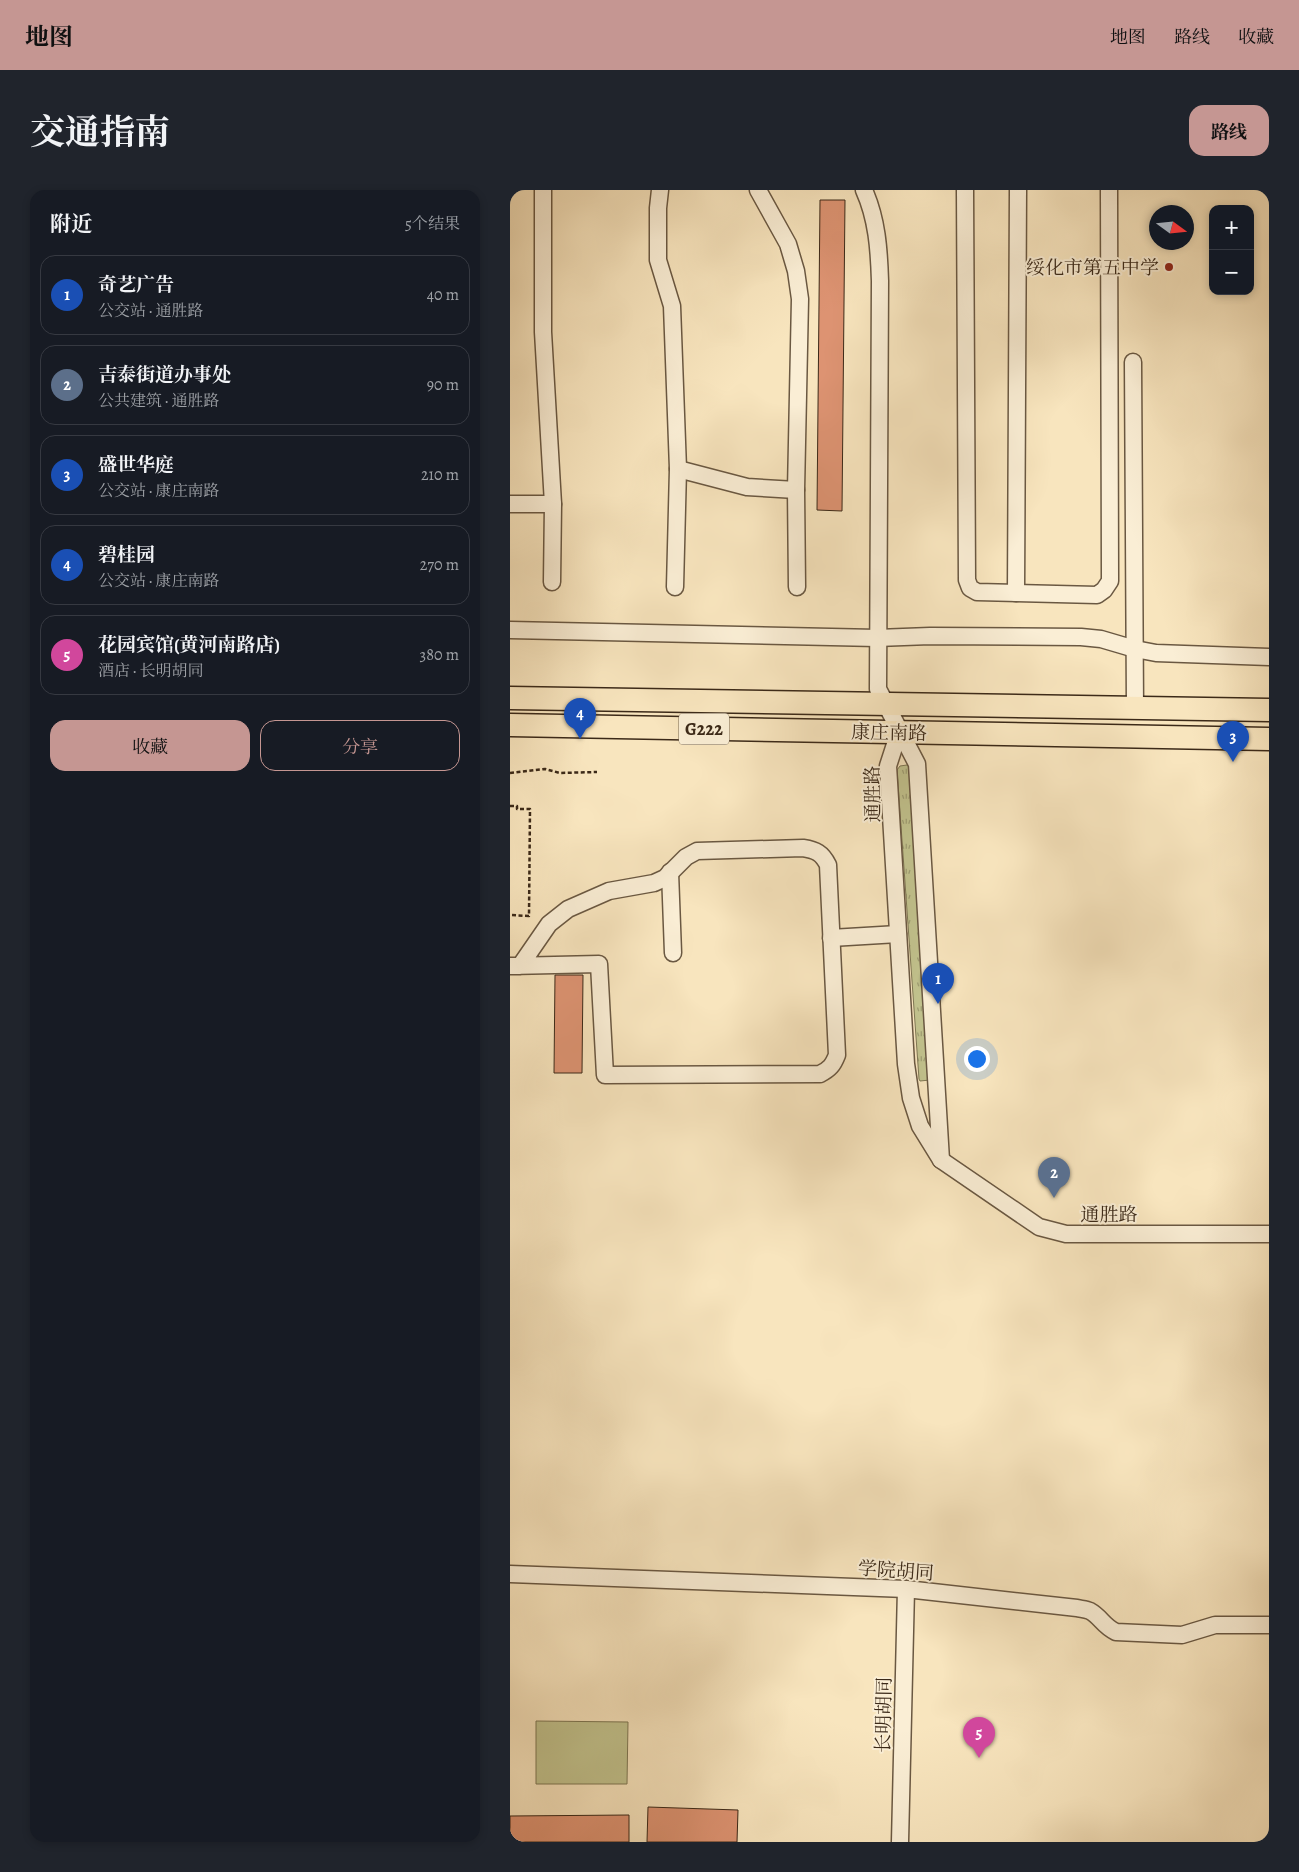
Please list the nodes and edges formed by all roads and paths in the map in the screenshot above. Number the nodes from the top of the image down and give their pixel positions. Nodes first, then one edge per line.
1 (543, 190) edge
2 (660, 190) edge
3 (864, 190) edge
4 (965, 190) edge
5 (1018, 190) edge
6 (1109, 190) edge
7 (761, 191) edge
8 (1133, 362) dead end
9 (678, 469) junction
10 (796, 490) junction
11 (510, 504) edge
12 (553, 504) junction
13 (552, 582) dead end
14 (675, 587) dead end
15 (797, 587) dead end
16 (1016, 593) junction
17 (510, 630) edge
18 (877, 638) junction
19 (1135, 649) junction
20 (1269, 657) edge
21 (510, 698) edge
22 (885, 704) junction
23 (1135, 708) junction
24 (1269, 710) edge
25 (510, 725) edge
26 (899, 732) junction
27 (1269, 739) edge
28 (597, 772) dead end
29 (510, 773) edge
30 (510, 806) edge
31 (670, 872) junction
32 (510, 915) edge
33 (898, 934) junction
34 (831, 938) junction
35 (673, 953) dead end
36 (515, 966) edge
37 (941, 1160) junction
38 (1269, 1234) edge
39 (510, 1574) edge
40 (906, 1589) junction
41 (1269, 1625) edge
42 (900, 1842) edge

1 - 12 street
2 - 9 street
3 - 18 street
4 - 16 street
5 - 16 street
6 - 16 street
7 - 10 street
8 - 19 street
9 - 10 street
9 - 14 street
10 - 15 street
11 - 12 street
12 - 13 street
17 - 18 street
18 - 19 street
18 - 22 street
19 - 20 street
19 - 23 street
21 - 22 highway, 康庄南路 / G222
22 - 23 highway, 康庄南路 / G222
22 - 26 street
23 - 24 highway, 康庄南路 / G222
25 - 26 highway, 康庄南路 / G222
26 - 27 highway, 康庄南路 / G222
26 - 33 street, 通胜路
26 - 37 street
28 - 29 path
30 - 32 path
31 - 34 street
31 - 35 street
31 - 36 street
33 - 34 street
33 - 37 street, 通胜路
34 - 36 street
37 - 38 street, 通胜路
39 - 40 street, 学院胡同
40 - 41 street, 学院胡同
40 - 42 street, 长明胡同

